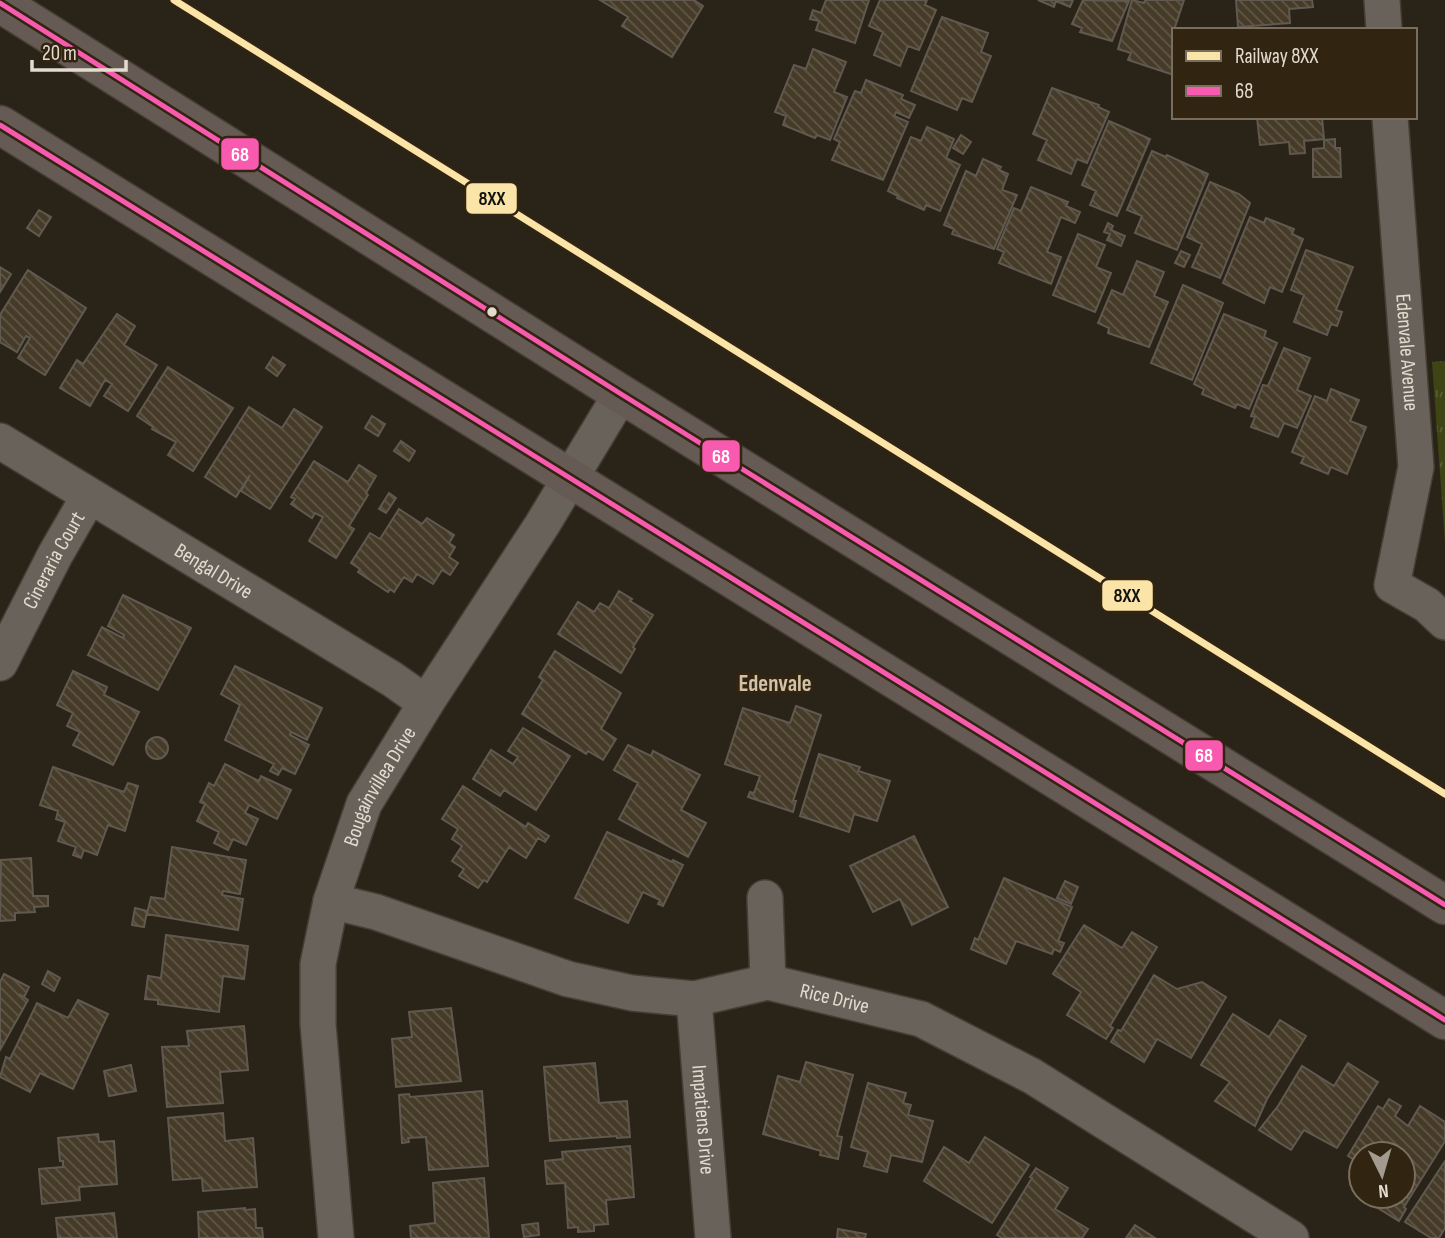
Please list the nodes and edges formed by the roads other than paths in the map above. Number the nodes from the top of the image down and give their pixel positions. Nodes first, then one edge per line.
1 (1382, 0) edge
2 (0, 4) edge
3 (1384, 28) edge
4 (1390, 119) edge
5 (0, 125) edge
6 (621, 394) junction
7 (0, 441) edge
8 (569, 480) junction
9 (89, 496) junction
10 (1445, 622) edge
11 (0, 663) edge
12 (426, 702) junction
13 (765, 898) dead end
14 (331, 901) junction
15 (1445, 905) edge
16 (768, 982) junction
17 (694, 999) junction
18 (1445, 1020) edge
19 (337, 1238) edge
20 (713, 1238) edge
21 (1291, 1238) edge

1 - 3 street
2 - 6 main road
4 - 10 street, Edenvale Avenue
5 - 8 main road
6 - 8 street, Bougainvillea Drive
6 - 15 main road
7 - 9 street, Bengal Drive
8 - 12 street, Bougainvillea Drive
8 - 18 main road
9 - 11 street, Cineraria Court
9 - 12 street, Bengal Drive
12 - 14 street, Bougainvillea Drive
13 - 16 street
14 - 17 street, Rice Drive
14 - 19 street, Bougainvillea Drive
16 - 17 street, Rice Drive
16 - 21 street, Rice Drive
17 - 20 street, Impatiens Drive

